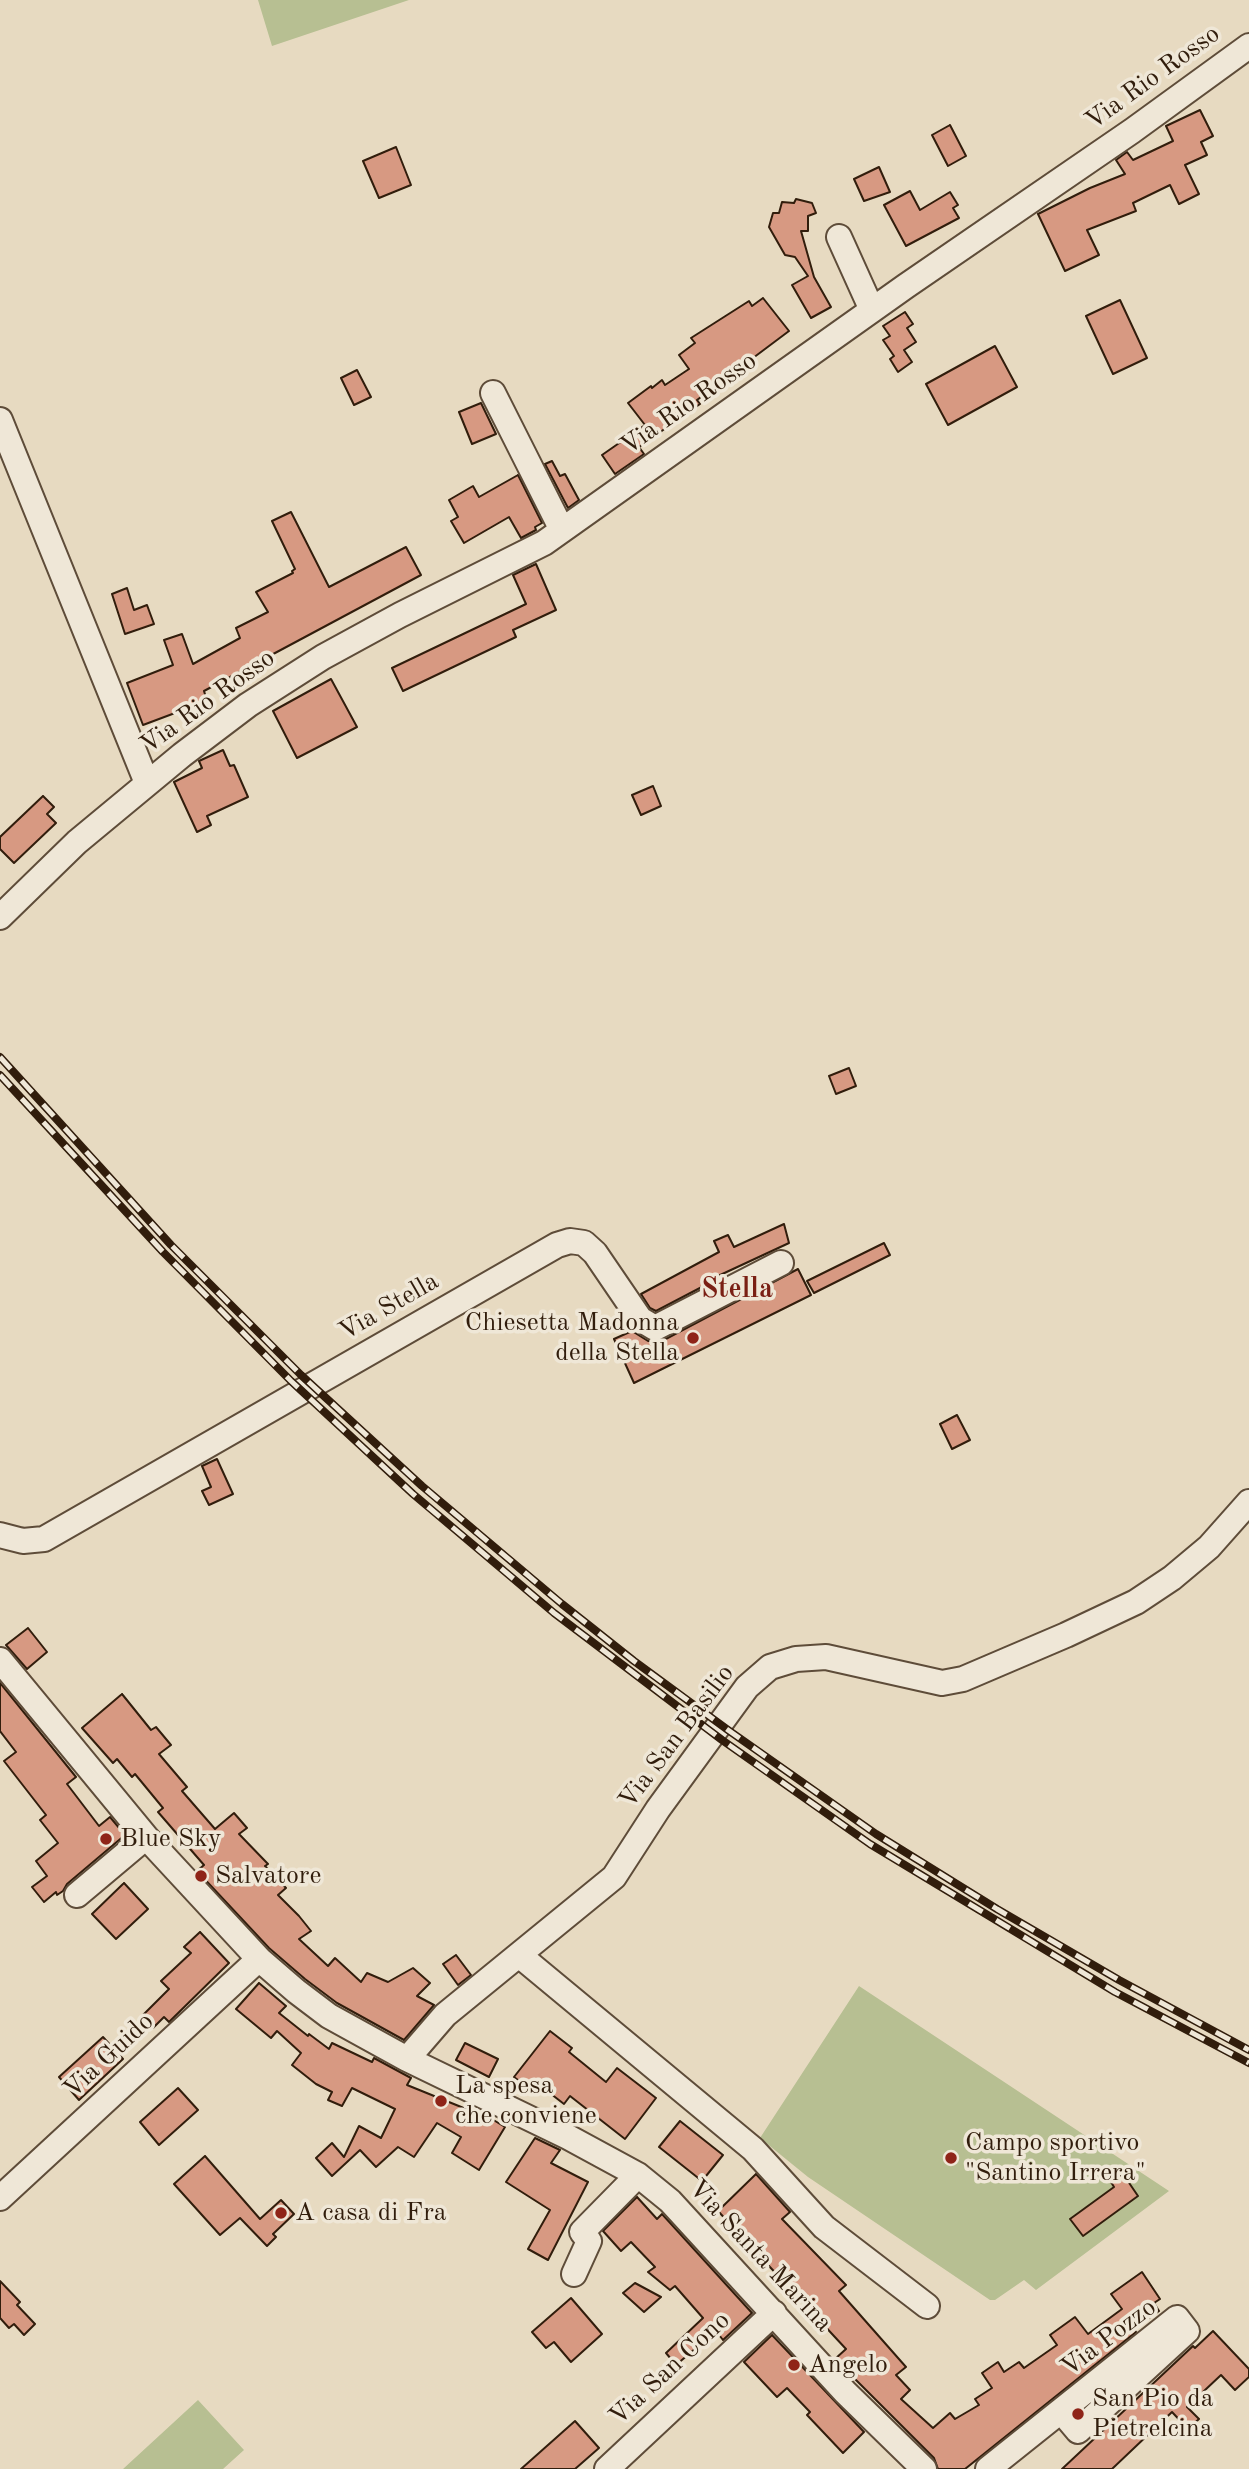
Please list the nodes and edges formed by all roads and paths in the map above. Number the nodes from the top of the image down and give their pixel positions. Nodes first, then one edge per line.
1 (1249, 46) edge
2 (839, 237) dead end
3 (872, 310) junction
4 (493, 393) dead end
5 (0, 420) edge
6 (562, 530) junction
7 (147, 783) junction
8 (0, 917) edge
9 (781, 1263) dead end
10 (1249, 1502) edge
11 (0, 1535) edge
12 (0, 1660) edge
13 (146, 1838) junction
14 (78, 1895) dead end
15 (519, 1955) junction
16 (259, 1959) junction
17 (407, 2059) junction
18 (638, 2175) junction
19 (0, 2198) edge
20 (574, 2274) dead end
21 (927, 2306) dead end
22 (774, 2313) junction
23 (1062, 2412) junction
24 (607, 2469) edge
25 (924, 2469) edge
26 (988, 2469) edge

1 - 3 street, Via Rio Rosso
2 - 3 street
3 - 6 street, Via Rio Rosso
4 - 6 street
5 - 7 street, Via Rio Rosso
6 - 7 street, Via Rio Rosso
7 - 8 street, Via Rio Rosso
9 - 11 street, Via Stella
10 - 15 street, Via San Basilio
12 - 13 street, Via Santa Marina
13 - 14 street
13 - 16 street, Via Santa Marina
15 - 17 street, Via San Basilio
15 - 21 street
16 - 17 street, Via Santa Marina
16 - 19 street, Via Guido
17 - 18 street, Via Santa Marina
18 - 20 street
18 - 22 street, Via Santa Marina
22 - 24 street, Via San Cono
22 - 25 street, Via Santa Marina
23 - 23 street, Via Pozzo
23 - 26 street, Via Pozzo

